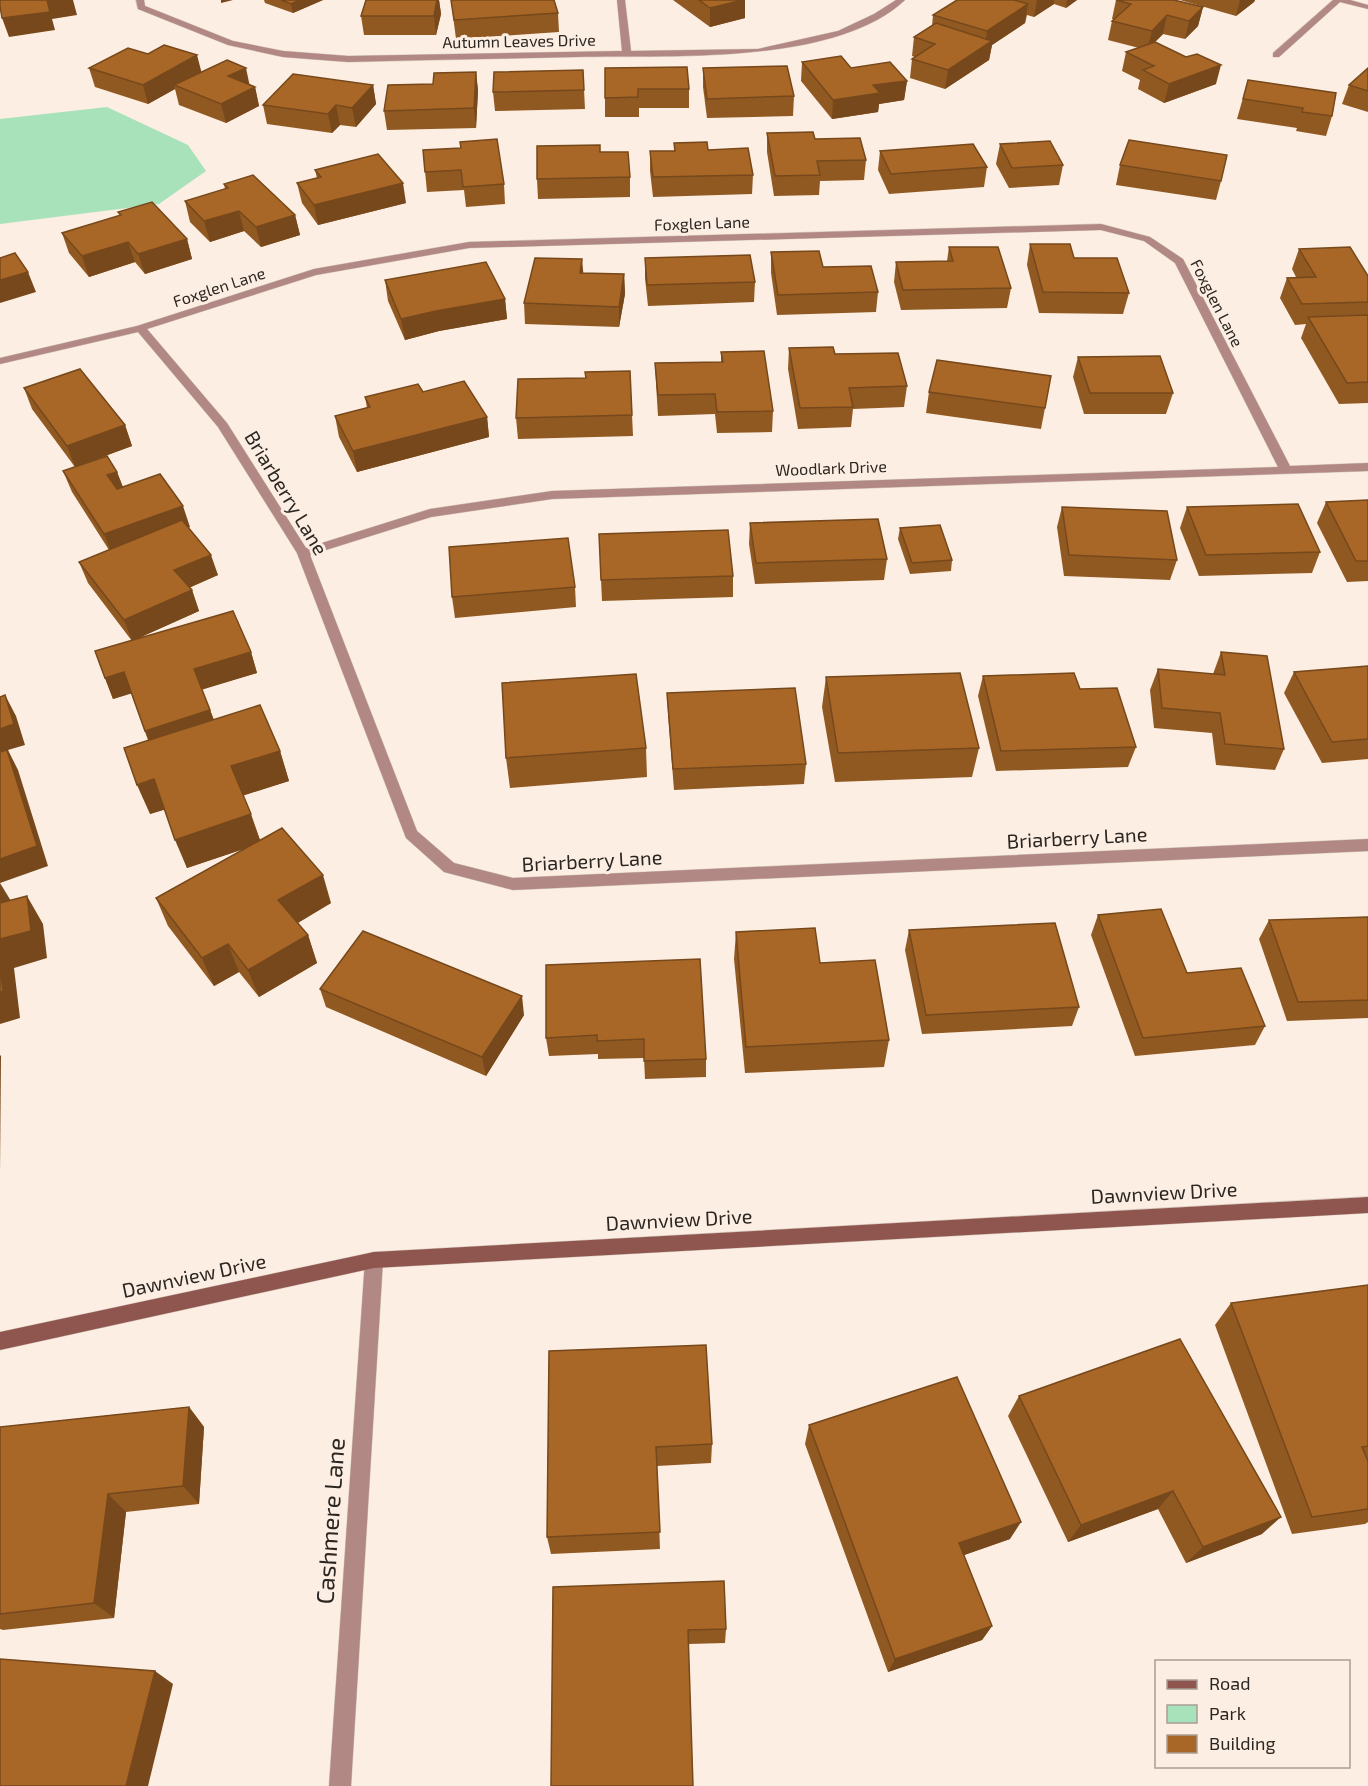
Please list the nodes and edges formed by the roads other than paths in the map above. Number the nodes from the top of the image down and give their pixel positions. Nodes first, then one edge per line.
1 (140, 0) edge
2 (621, 0) edge
3 (901, 0) edge
4 (1340, 0) edge
5 (1368, 7) edge
6 (627, 55) junction
7 (1276, 55) dead end
8 (140, 328) junction
9 (0, 361) edge
10 (1368, 467) edge
11 (1285, 468) junction
12 (303, 553) junction
13 (1368, 845) edge
14 (1368, 1205) edge
15 (374, 1260) junction
16 (0, 1341) edge
17 (340, 1786) edge

1 - 6 street, Autumn Leaves Drive
2 - 6 street
3 - 6 street, Autumn Leaves Drive
4 - 5 street
4 - 7 street
8 - 9 street, Foxglen Lane
8 - 11 street, Foxglen Lane
8 - 12 street, Briarberry Lane
10 - 11 street, Woodlark Drive
11 - 12 street, Woodlark Drive
12 - 13 street, Briarberry Lane
14 - 15 street, Dawnview Drive
15 - 16 street, Dawnview Drive
15 - 17 street, Cashmere Lane

